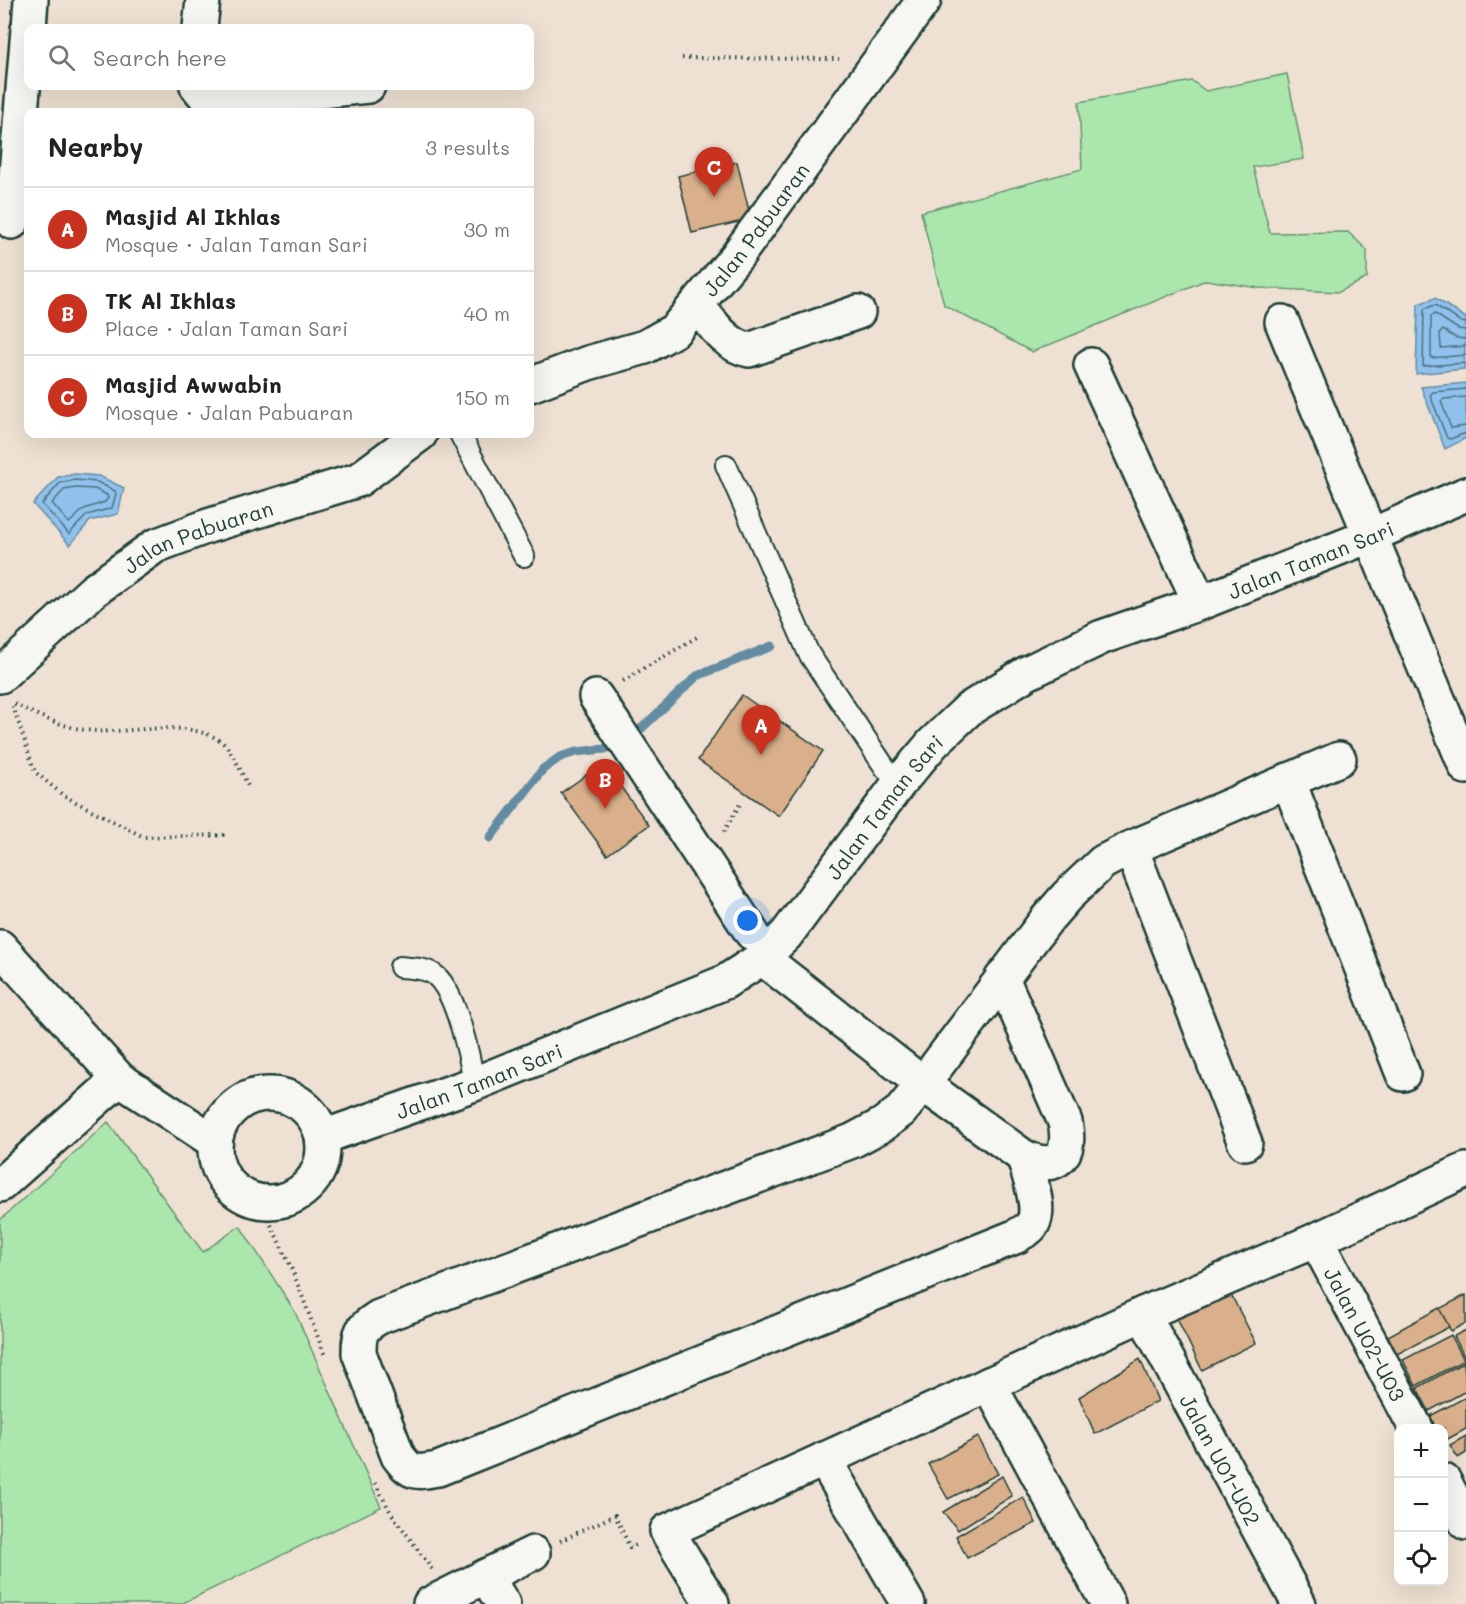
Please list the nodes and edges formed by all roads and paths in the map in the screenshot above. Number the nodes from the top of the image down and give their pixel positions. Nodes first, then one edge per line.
1 (31, 0) edge
2 (203, 0) edge
3 (924, 0) edge
4 (29, 24) edge
5 (200, 24) edge
6 (682, 58) dead end
7 (879, 59) junction
8 (24, 77) edge
9 (200, 90) edge
10 (331, 90) edge
11 (12, 222) dead end
12 (697, 305) junction
13 (858, 312) dead end
14 (1282, 322) dead end
15 (1091, 365) dead end
16 (534, 383) edge
17 (415, 438) edge
18 (462, 438) edge
19 (726, 465) dead end
20 (1466, 494) edge
21 (1372, 535) junction
22 (524, 556) dead end
23 (1200, 603) junction
24 (698, 637) dead end
25 (0, 676) edge
26 (596, 697) joint
27 (1340, 759) dead end
28 (1466, 767) edge
29 (1288, 780) junction
30 (900, 782) junction
31 (248, 786) dead end
32 (228, 835) dead end
33 (1131, 848) junction
34 (757, 946) junction
35 (0, 947) edge
36 (400, 967) dead end
37 (1002, 978) junction
38 (1403, 1074) dead end
39 (119, 1079) junction
40 (474, 1084) junction
41 (923, 1084) junction
42 (322, 1137) junction
43 (215, 1142) junction
44 (1245, 1143) dead end
45 (1023, 1157) junction
46 (1466, 1170) edge
47 (0, 1185) edge
48 (261, 1203) junction
49 (1316, 1240) junction
50 (1143, 1314) junction
51 (316, 1332) dead end
52 (989, 1384) junction
53 (1414, 1424) edge
54 (824, 1459) junction
55 (376, 1484) dead end
56 (1448, 1490) edge
57 (1466, 1523) edge
58 (667, 1531) junction
59 (533, 1553) joint
60 (486, 1576) junction
61 (440, 1599) edge
62 (503, 1604) edge
63 (712, 1604) edge
64 (908, 1604) edge
65 (1108, 1604) edge
66 (1299, 1604) edge

1 - 4 street
2 - 5 street
3 - 7 street, Jalan Pabuaran
6 - 7 path
7 - 12 street, Jalan Pabuaran
8 - 11 street
9 - 10 street
12 - 13 street
12 - 16 street, Jalan Pabuaran
14 - 21 street
15 - 23 street
17 - 25 street, Jalan Pabuaran
18 - 22 lane
19 - 30 lane
20 - 21 street, Jalan Taman Sari
21 - 23 street, Jalan Taman Sari
21 - 28 street
23 - 30 street, Jalan Taman Sari
24 - 26 path
26 - 34 street
27 - 29 street
29 - 33 street
29 - 38 street
30 - 34 street, Jalan Taman Sari
31 - 32 path
33 - 37 street
33 - 44 street
34 - 40 street, Jalan Taman Sari
34 - 41 street
35 - 39 street
36 - 40 lane
37 - 41 street
37 - 45 street
39 - 43 street
39 - 47 street
40 - 42 street, Jalan Taman Sari
41 - 45 street
41 - 45 street
42 - 43 street
42 - 48 street
43 - 48 street
46 - 49 street
48 - 51 path
49 - 50 street
49 - 53 street, Jalan U02-U03
50 - 52 street
50 - 66 street, Jalan U01-U02
52 - 54 street
52 - 65 street
54 - 58 street
54 - 64 street
55 - 61 path
56 - 57 street
58 - 59 path
58 - 63 street
59 - 60 street
60 - 61 street
60 - 62 street

